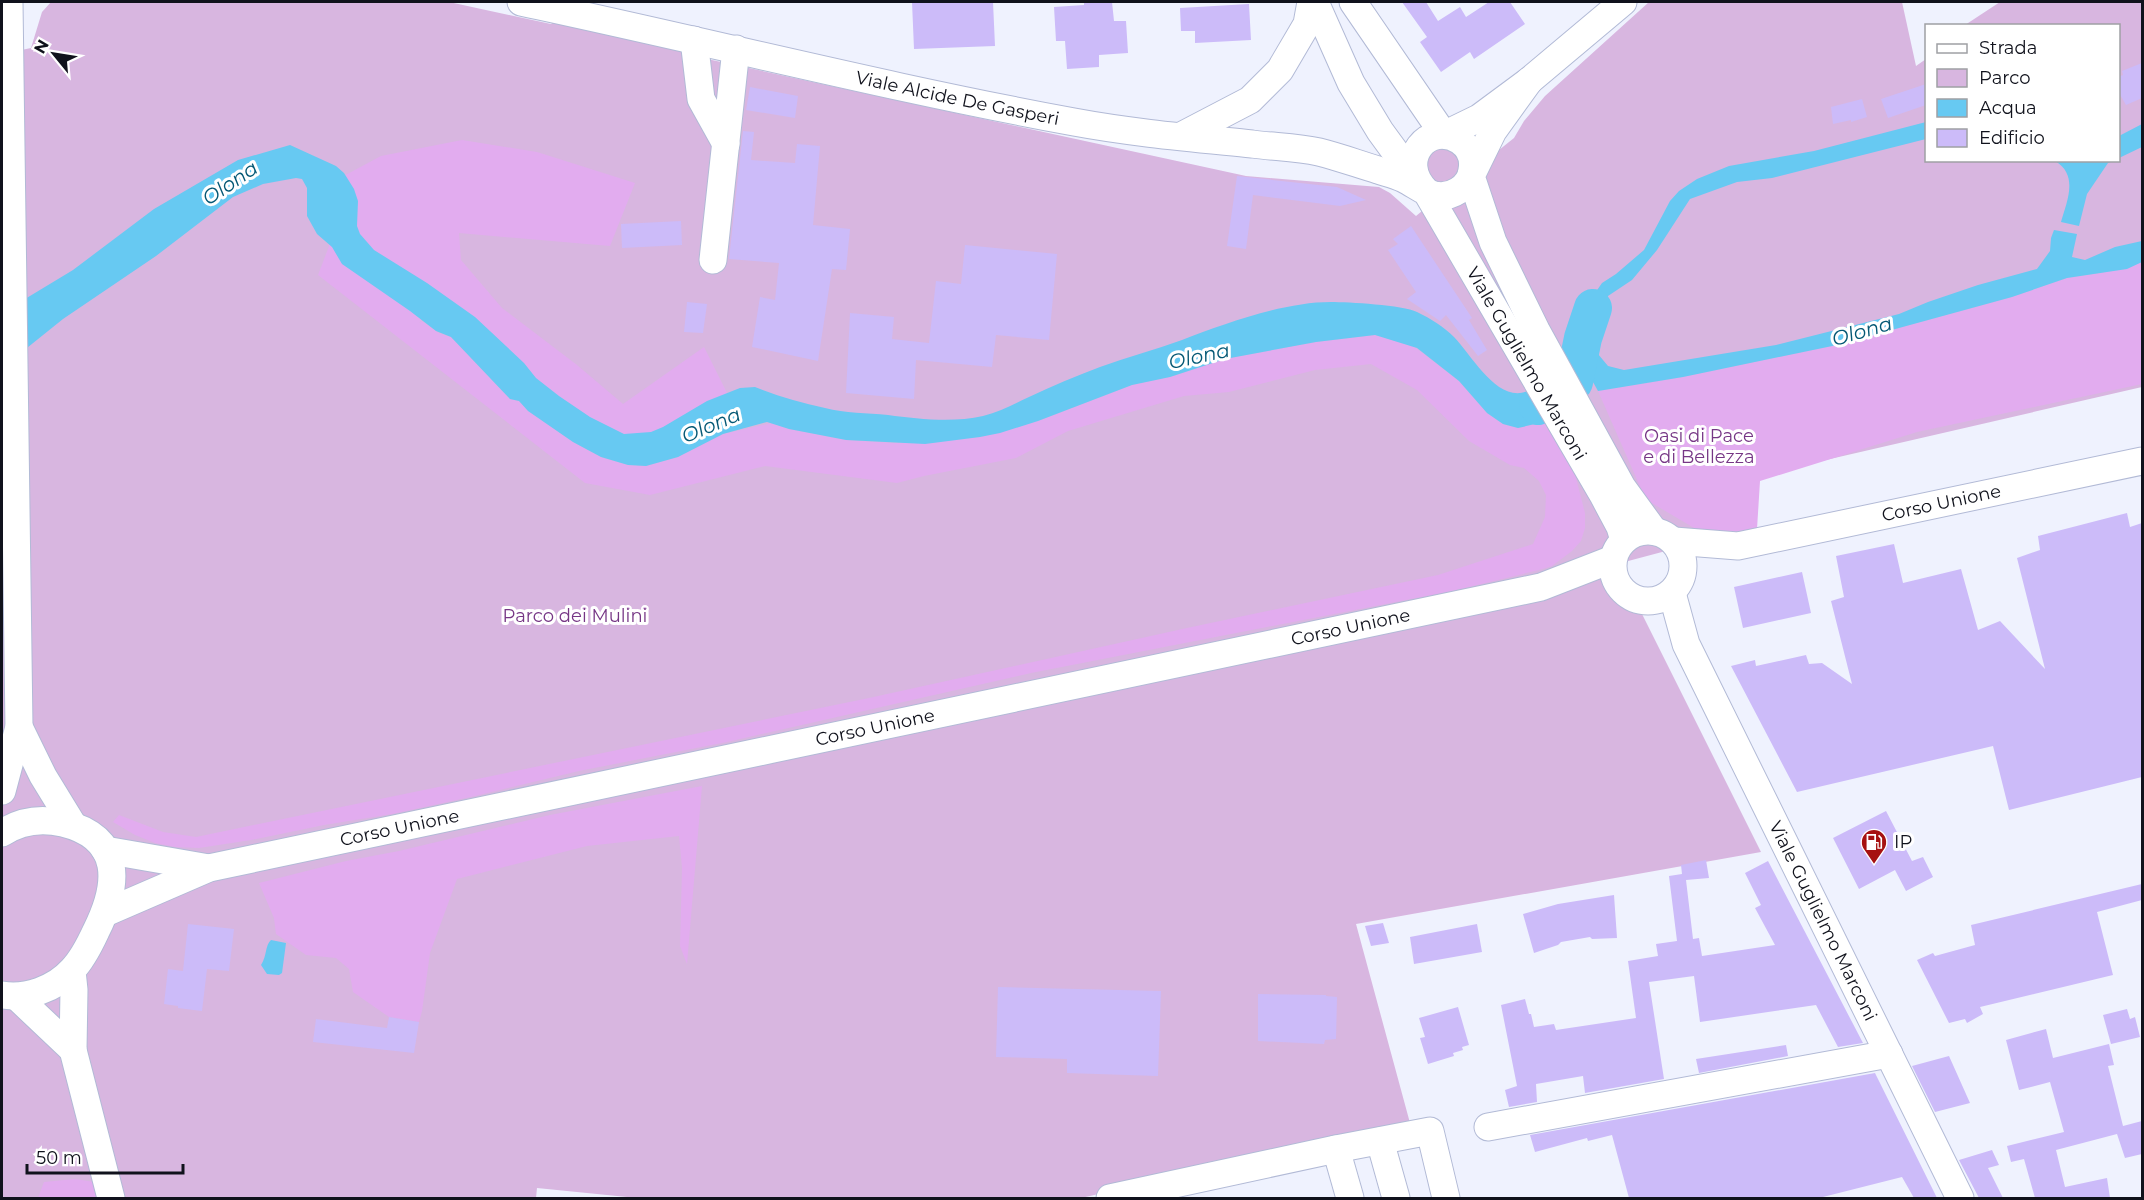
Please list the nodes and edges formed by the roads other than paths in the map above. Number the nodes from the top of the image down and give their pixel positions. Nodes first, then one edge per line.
1 (9, 2) edge
2 (27, 2) edge
3 (521, 2) edge
4 (1313, 2) edge
5 (1353, 2) edge
6 (1623, 2) edge
7 (557, 5) edge
8 (694, 40) junction
9 (9, 48) junction
10 (736, 49) junction
11 (1529, 81) junction
12 (1181, 136) junction
13 (1438, 136) junction
14 (726, 144) junction
15 (1390, 144) junction
16 (1318, 152) junction
17 (1471, 176) junction
18 (1420, 185) junction
19 (713, 260) dead end
20 (1525, 337) junction
21 (2142, 461) edge
22 (1612, 491) junction
23 (1664, 536) junction
24 (1738, 546) junction
25 (1618, 549) junction
26 (1677, 584) junction
27 (1618, 586) junction
28 (1541, 587) junction
29 (1641, 601) junction
30 (1686, 644) junction
31 (19, 727) junction
32 (2, 791) edge
33 (73, 825) junction
34 (2, 833) edge
35 (105, 849) junction
36 (209, 868) junction
37 (105, 913) junction
38 (72, 971) junction
39 (9, 996) edge
40 (72, 1050) junction
41 (1889, 1054) junction
42 (1488, 1128) dead end
43 (1380, 1141) junction
44 (1336, 1149) junction
45 (111, 1198) edge
46 (1110, 1198) edge
47 (1350, 1198) edge
48 (1396, 1198) edge
49 (1446, 1198) edge
50 (1960, 1198) edge

1 - 9 street
2 - 9 street
3 - 7 street, Viale Alcide De Gasperi
4 - 12 street
4 - 15 street, Viale Guglielmo Marconi
5 - 13 street
6 - 11 street
7 - 8 street, Viale Alcide De Gasperi
8 - 10 street, Viale Alcide De Gasperi
8 - 14 street
9 - 31 street
10 - 12 street, Viale Alcide De Gasperi
10 - 14 street
11 - 13 street
11 - 17 street
12 - 16 street, Viale Alcide De Gasperi
13 - 15 street
13 - 17 street
13 - 18 street
14 - 19 street
15 - 16 street
15 - 18 street, Viale Guglielmo Marconi
16 - 18 street
17 - 18 street
17 - 20 street, Viale Guglielmo Marconi
18 - 20 street, Viale Guglielmo Marconi
20 - 22 street, Viale Guglielmo Marconi
21 - 24 street, Corso Unione
22 - 23 street, Viale Guglielmo Marconi
22 - 25 street, Viale Guglielmo Marconi
23 - 24 street, Corso Unione
23 - 25 street
23 - 26 street, Viale Guglielmo Marconi
24 - 26 street, Corso Unione
25 - 27 street, Viale Guglielmo Marconi
25 - 28 street, Corso Unione
26 - 29 street
26 - 30 street, Viale Guglielmo Marconi
27 - 28 street, Corso Unione
27 - 29 street, Viale Guglielmo Marconi
28 - 36 street, Corso Unione
29 - 30 street, Viale Guglielmo Marconi
30 - 41 street, Viale Guglielmo Marconi
31 - 32 street
31 - 33 street
33 - 34 street
33 - 35 street
35 - 36 street, Corso Unione
35 - 37 street
36 - 37 street, Corso Unione
37 - 38 street
38 - 39 street
38 - 40 street
39 - 40 street
40 - 45 street
41 - 42 street
41 - 50 street, Viale Guglielmo Marconi
43 - 44 street
43 - 48 street
43 - 49 street
44 - 46 street
44 - 47 street

